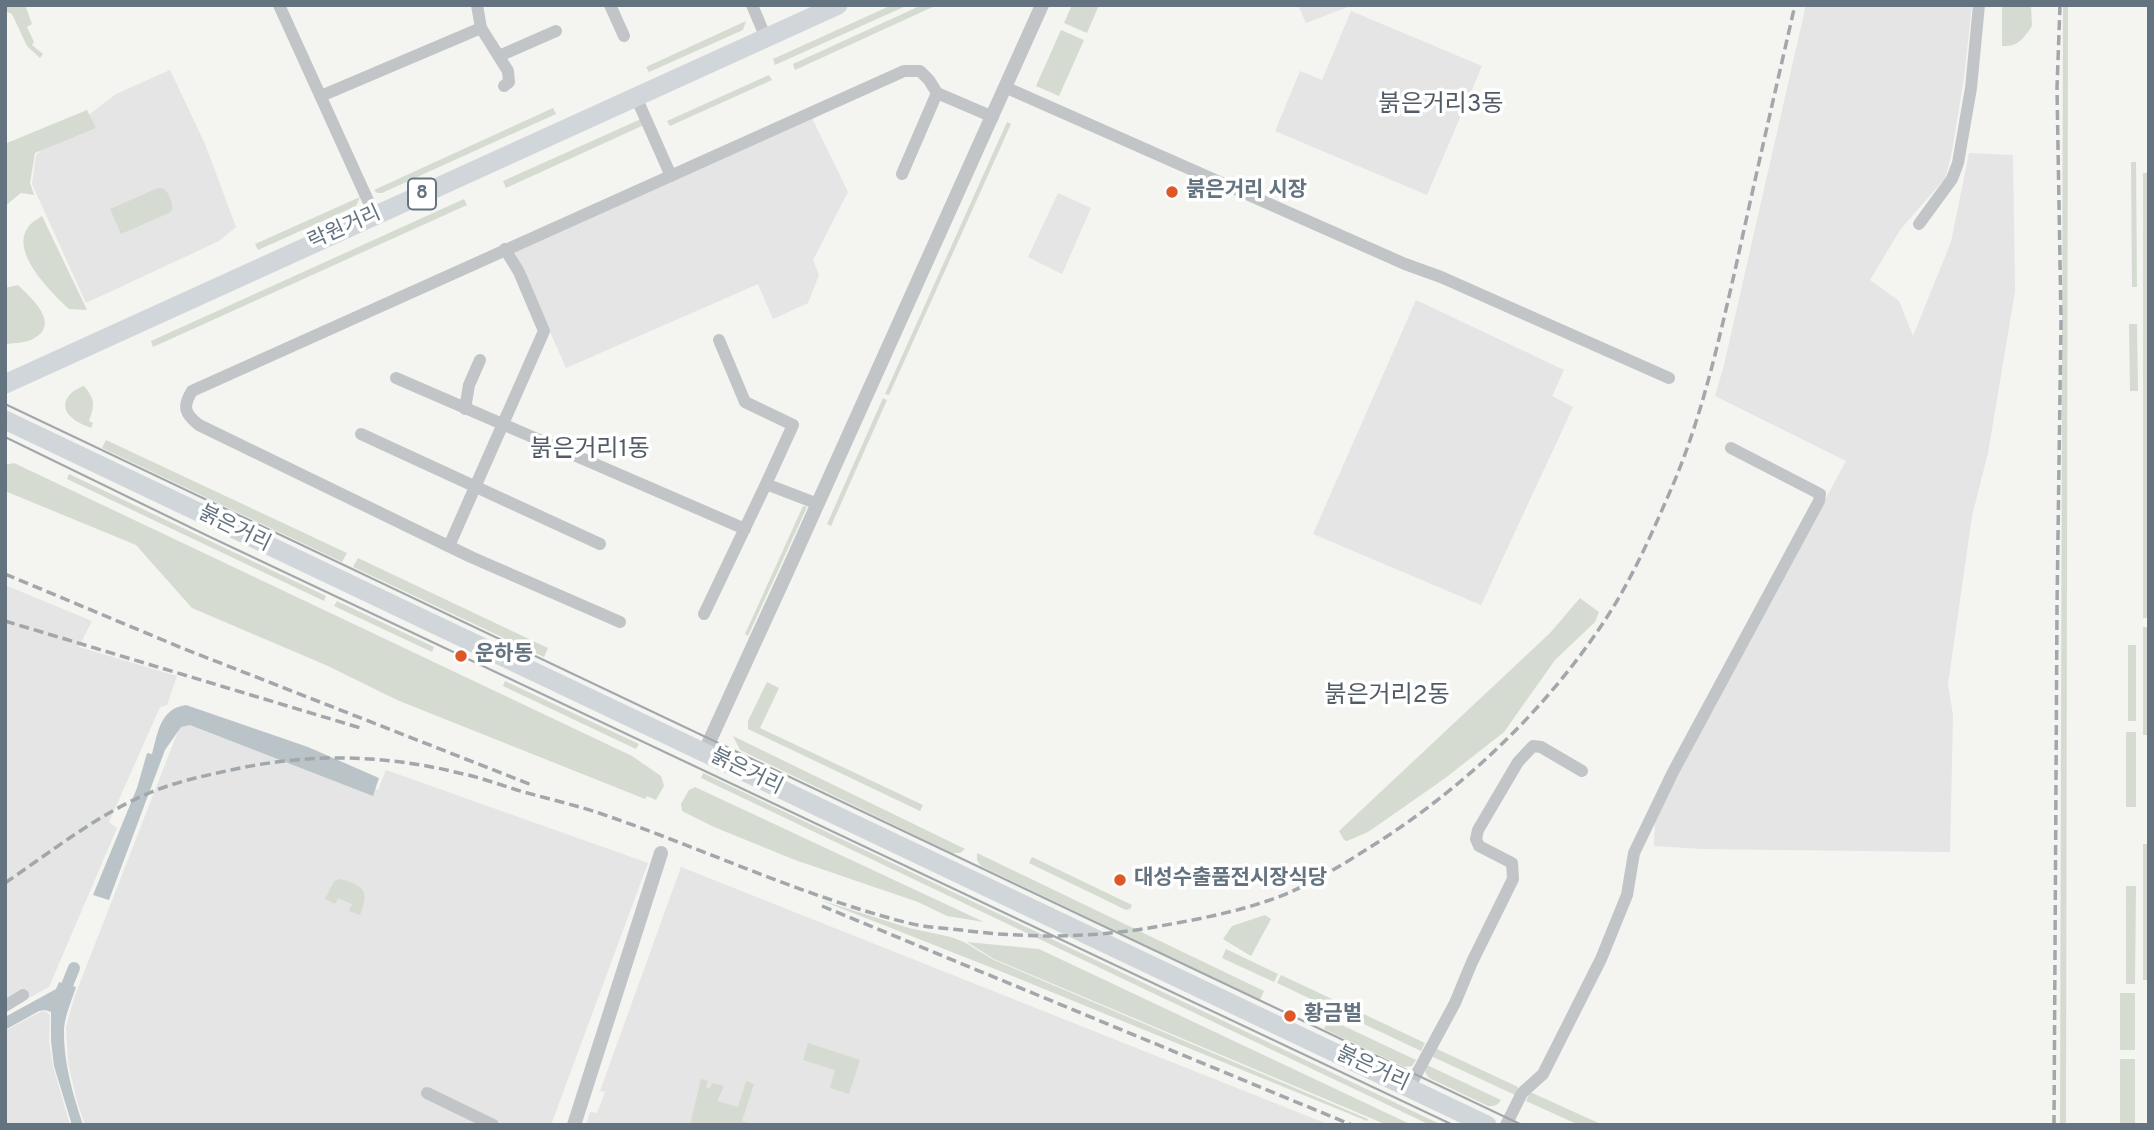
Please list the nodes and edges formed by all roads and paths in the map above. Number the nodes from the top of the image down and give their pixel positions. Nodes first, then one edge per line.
1 (279, 5) edge
2 (477, 5) edge
3 (610, 5) edge
4 (752, 5) edge
5 (838, 5) edge
6 (1042, 5) edge
7 (1979, 5) edge
8 (481, 28) junction
9 (556, 31) dead end
10 (624, 36) dead end
11 (766, 38) junction
12 (499, 56) junction
13 (504, 86) dead end
14 (1007, 88) junction
15 (937, 93) junction
16 (321, 96) junction
17 (636, 97) junction
18 (993, 117) junction
19 (902, 174) dead end
20 (671, 176) junction
21 (375, 216) junction
22 (1919, 224) dead end
23 (505, 249) junction
24 (719, 340) dead end
25 (480, 360) dead end
26 (396, 378) dead end
27 (1669, 378) dead end
28 (5, 384) edge
29 (465, 409) junction
30 (5, 420) edge
31 (503, 426) junction
32 (361, 433) dead end
33 (1731, 448) dead end
34 (766, 484) junction
35 (475, 487) junction
36 (818, 504) junction
37 (744, 529) junction
38 (600, 544) dead end
39 (449, 546) junction
40 (704, 614) dead end
41 (620, 622) dead end
42 (704, 753) junction
43 (1582, 771) dead end
44 (661, 853) dead end
45 (23, 995) dead end
46 (5, 1006) edge
47 (1409, 1088) junction
48 (427, 1093) dead end
49 (494, 1125) edge
50 (574, 1125) edge
51 (1487, 1125) edge
52 (1506, 1125) edge

1 - 16 street
2 - 8 street
3 - 10 street
4 - 11 street
5 - 11 main road, 락원거리 / 8
6 - 14 street
7 - 22 street
8 - 12 street
8 - 16 street
9 - 12 street
11 - 17 main road, 락원거리 / 8
12 - 13 street
14 - 18 street
14 - 27 street
15 - 18 street
15 - 19 street
15 - 20 street
16 - 21 street
17 - 20 street
17 - 21 main road, 락원거리 / 8
18 - 36 street
20 - 23 street
21 - 28 main road, 락원거리 / 8
23 - 31 street
23 - 39 street
24 - 34 street
25 - 29 street
26 - 29 street
29 - 31 street
30 - 42 main road, 붉은거리
31 - 35 street
31 - 37 street
32 - 35 street
33 - 52 street
34 - 36 street
34 - 37 street
35 - 38 street
35 - 39 street
36 - 42 street
37 - 40 street
39 - 41 street
42 - 47 main road, 붉은거리
43 - 47 street
44 - 50 street
45 - 46 street
47 - 51 main road, 붉은거리
48 - 49 street

